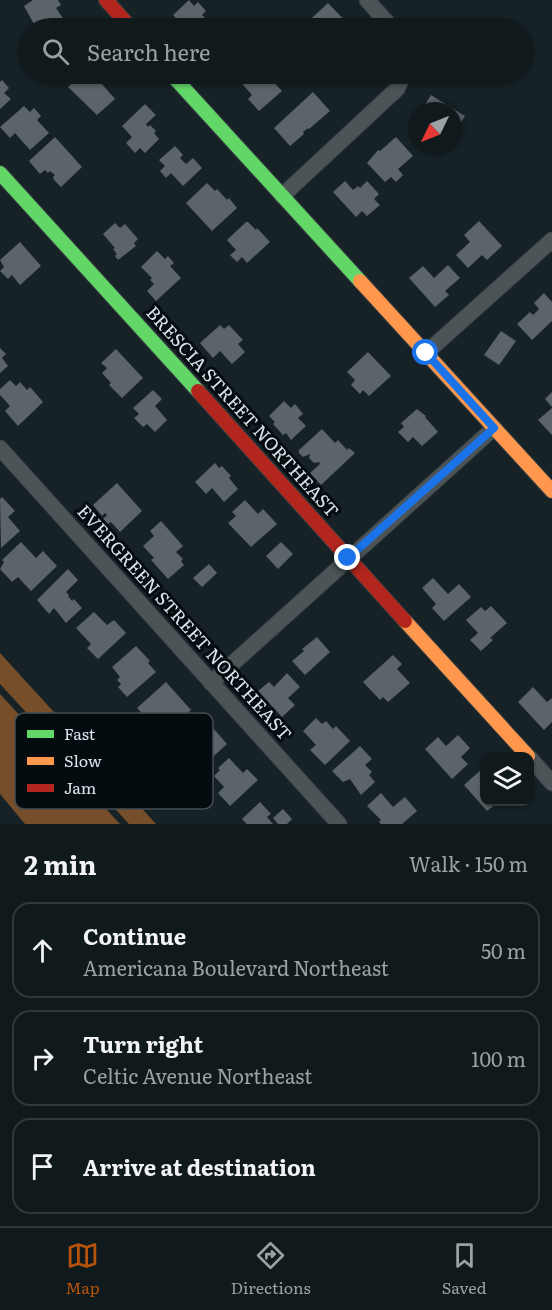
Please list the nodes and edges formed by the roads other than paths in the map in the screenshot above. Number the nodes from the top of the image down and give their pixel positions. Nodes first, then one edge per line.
1 (106, 0) edge
2 (367, 0) edge
3 (121, 18) edge
4 (383, 18) edge
5 (180, 84) edge
6 (400, 84) edge
7 (0, 173) edge
8 (282, 196) junction
9 (552, 240) edge
10 (426, 353) junction
11 (494, 428) junction
12 (0, 448) edge
13 (552, 490) edge
14 (348, 558) junction
15 (212, 682) junction
16 (524, 752) edge
17 (534, 763) edge
18 (552, 783) edge
19 (339, 824) edge

1 - 3 street
2 - 4 street
5 - 8 street
6 - 8 street
7 - 14 street, BRESCIA STREET NORTHEAST
8 - 10 street
9 - 10 street
10 - 11 street
11 - 13 street
11 - 14 street
12 - 15 street, EVERGREEN STREET NORTHEAST
14 - 15 street
14 - 16 street, BRESCIA STREET NORTHEAST
15 - 19 street, EVERGREEN STREET NORTHEAST
17 - 18 street, BRESCIA STREET NORTHEAST

